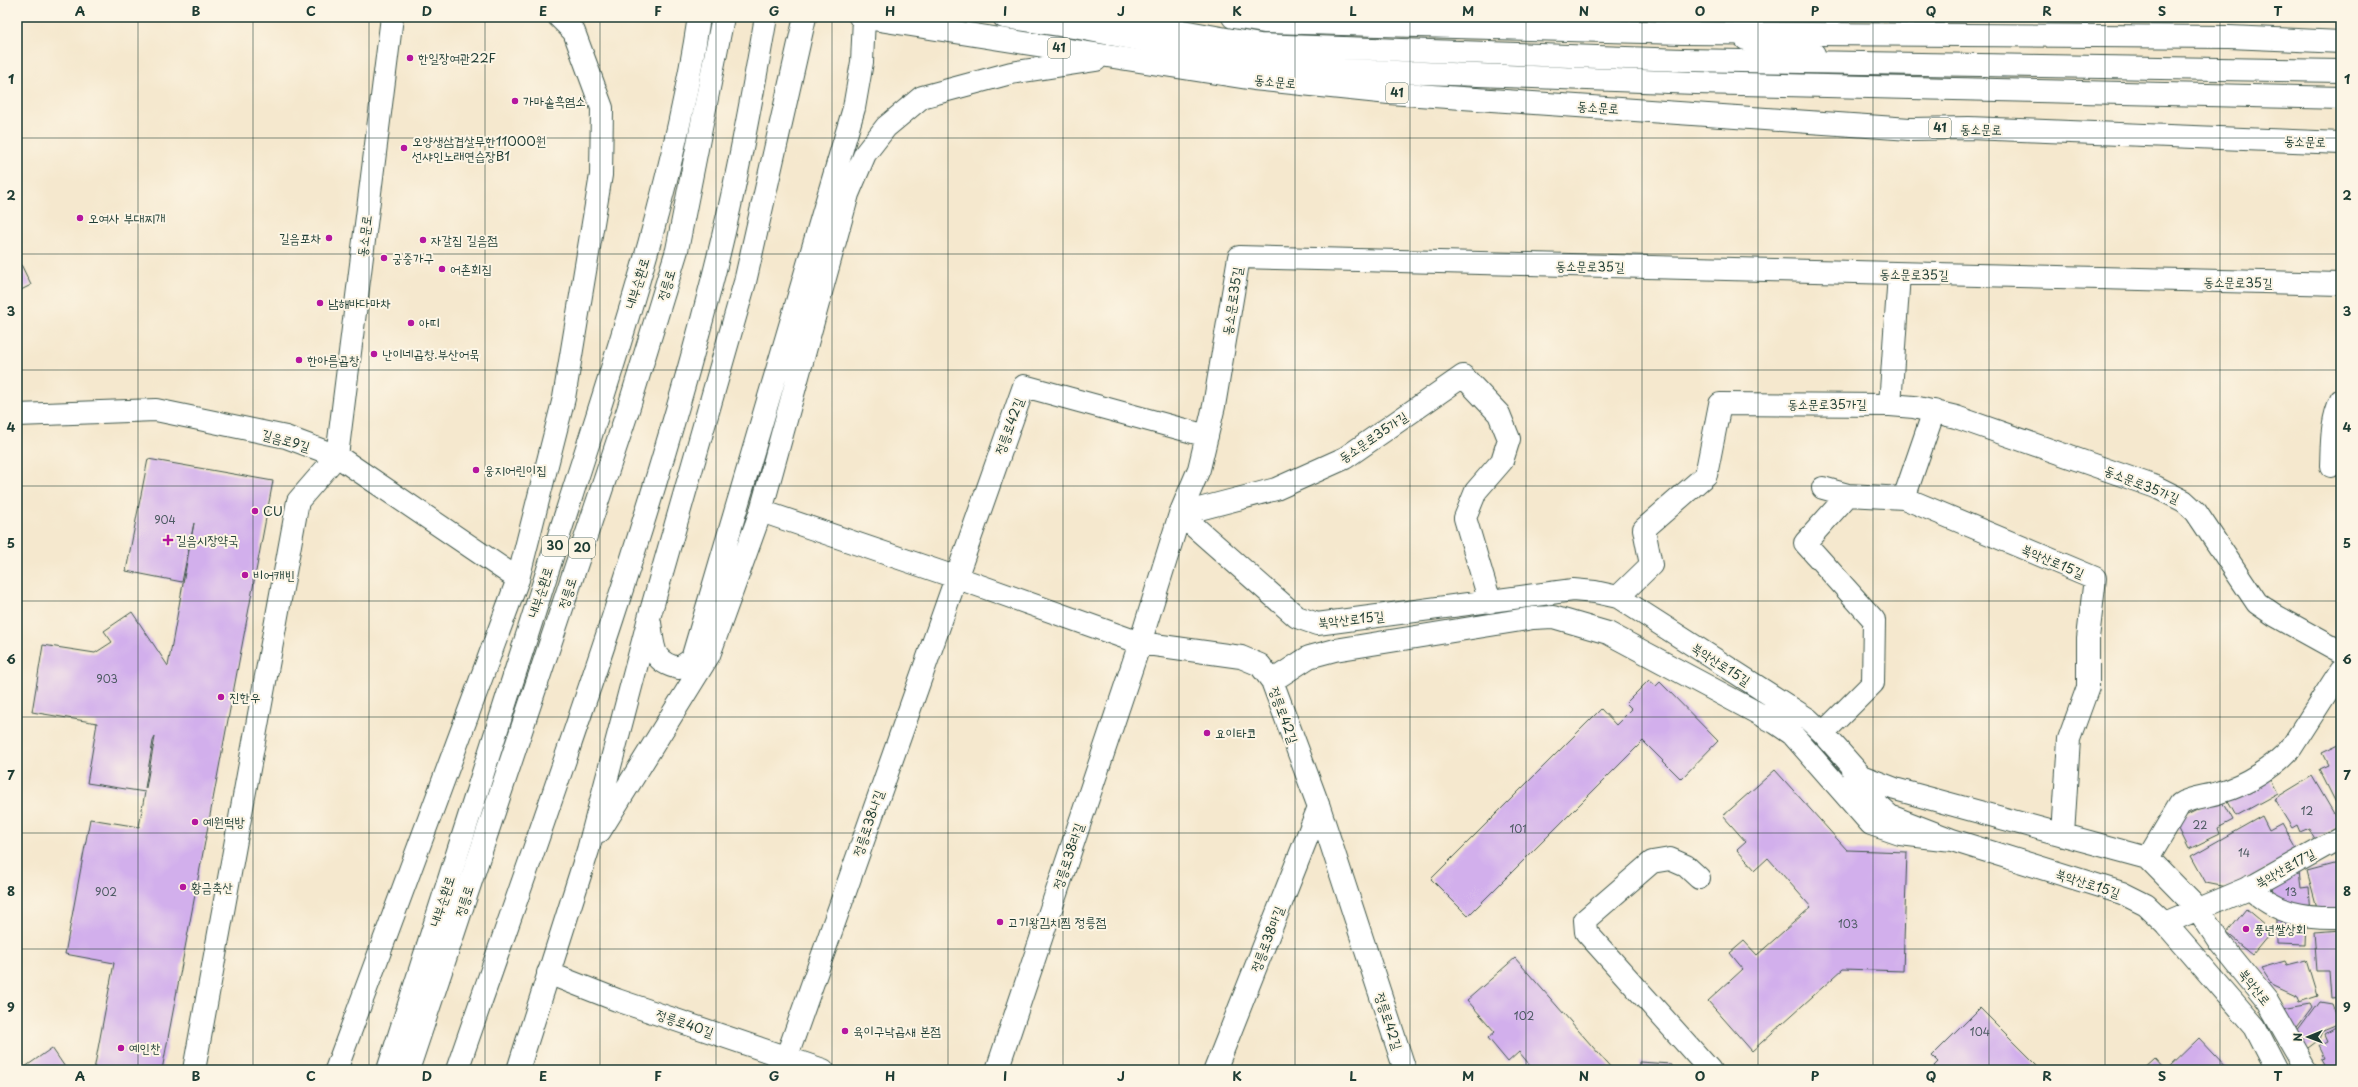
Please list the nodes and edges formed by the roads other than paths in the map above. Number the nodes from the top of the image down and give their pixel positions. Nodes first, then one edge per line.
1 (392, 17) edge
2 (559, 17) edge
3 (699, 17) edge
4 (723, 17) edge
5 (766, 17) edge
6 (805, 17) edge
7 (862, 17) edge
8 (1004, 17) edge
9 (1105, 17) edge
10 (1233, 17) edge
11 (1470, 17) edge
12 (1560, 23) edge
13 (1666, 32) junction
14 (1713, 33) junction
15 (2341, 42) edge
16 (1568, 56) junction
17 (1122, 57) junction
18 (1848, 63) junction
19 (1331, 69) junction
20 (2341, 71) edge
21 (1290, 83) junction
22 (2341, 98) edge
23 (2341, 143) edge
24 (1898, 274) junction
25 (2341, 284) edge
26 (2341, 400) edge
27 (1890, 404) junction
28 (1934, 412) junction
29 (17, 415) edge
30 (1207, 436) junction
31 (337, 456) junction
32 (2331, 466) dead end
33 (1823, 488) dead end
34 (1848, 495) junction
35 (1904, 498) junction
36 (761, 511) junction
37 (1180, 514) junction
38 (955, 577) junction
39 (518, 579) junction
40 (1618, 597) junction
41 (1490, 602) junction
42 (648, 618) junction
43 (1140, 642) junction
44 (2341, 652) edge
45 (2341, 670) edge
46 (1272, 681) junction
47 (1823, 733) junction
48 (1849, 765) junction
49 (1319, 807) junction
50 (2063, 835) junction
51 (2341, 837) edge
52 (1952, 840) junction
53 (588, 850) junction
54 (2148, 858) junction
55 (1699, 878) dead end
56 (2249, 887) junction
57 (2197, 908) junction
58 (2341, 917) edge
59 (2165, 923) junction
60 (548, 973) junction
61 (784, 1064) edge
62 (194, 1070) edge
63 (336, 1070) edge
64 (388, 1070) edge
65 (408, 1070) edge
66 (457, 1070) edge
67 (518, 1070) edge
68 (823, 1070) edge
69 (997, 1070) edge
70 (1215, 1070) edge
71 (1405, 1070) edge
72 (1710, 1070) edge
73 (2277, 1070) edge
74 (2307, 1070) edge

1 - 31 main road, 동소문로
2 - 39 main road
3 - 64 main road, 내부순환로 / 30
4 - 65 main road, 정릉로 / 20
5 - 66 main road
6 - 42 main road
7 - 17 main road, 동소문로 / 41
7 - 42 main road
8 - 19 main road
9 - 16 main road
10 - 12 main road
11 - 12 main road
12 - 13 main road
13 - 14 main road
13 - 16 main road
14 - 15 main road
14 - 18 main road
16 - 18 main road
17 - 21 main road, 동소문로 / 41
17 - 36 main road
18 - 20 main road
19 - 21 main road
19 - 22 main road
21 - 23 main road, 동소문로 / 41
24 - 25 main road, 동소문로35길
24 - 27 main road
24 - 30 main road, 동소문로35길
26 - 32 main road
27 - 28 main road, 동소문로35가길
27 - 40 main road, 동소문로35가길
28 - 35 main road
28 - 44 main road, 동소문로35가길
29 - 31 main road, 길음로9길
30 - 37 main road, 동소문로35길
30 - 38 main road, 정릉로42길
31 - 39 main road, 길음로9길
31 - 62 main road
33 - 34 main road
34 - 35 main road
34 - 47 main road
35 - 50 main road, 북악산로15길
36 - 38 main road, 정릉로42길
36 - 53 main road
37 - 41 main road, 북악산로15길
37 - 41 main road, 동소문로35가길
37 - 43 main road, 동소문로35길
38 - 43 main road, 정릉로42길
38 - 61 main road, 정릉로38나길
39 - 63 main road
40 - 41 main road, 북악산로15길
40 - 47 main road, 북악산로15길
42 - 53 main road
43 - 46 main road, 정릉로42길
43 - 69 main road, 정릉로38라길
45 - 54 main road
46 - 49 main road, 정릉로42길
46 - 52 main road
47 - 48 main road, 북악산로15길
48 - 50 main road, 북악산로15길
48 - 52 main road, 북악산로15길
49 - 70 main road, 정릉로38마길
49 - 71 main road, 정릉로42길
50 - 54 main road, 북악산로15길
51 - 56 main road, 북악산로17길
52 - 59 main road, 북악산로15길
53 - 60 main road
54 - 57 main road
55 - 72 main road
56 - 57 main road, 북악산로17길
56 - 58 main road, 북악산로17길
57 - 59 main road, 북악산로17길
57 - 74 main road, 북악산로
59 - 73 main road, 북악산로15길
60 - 61 main road, 정릉로40길
60 - 67 main road
61 - 68 main road, 정릉로40길

